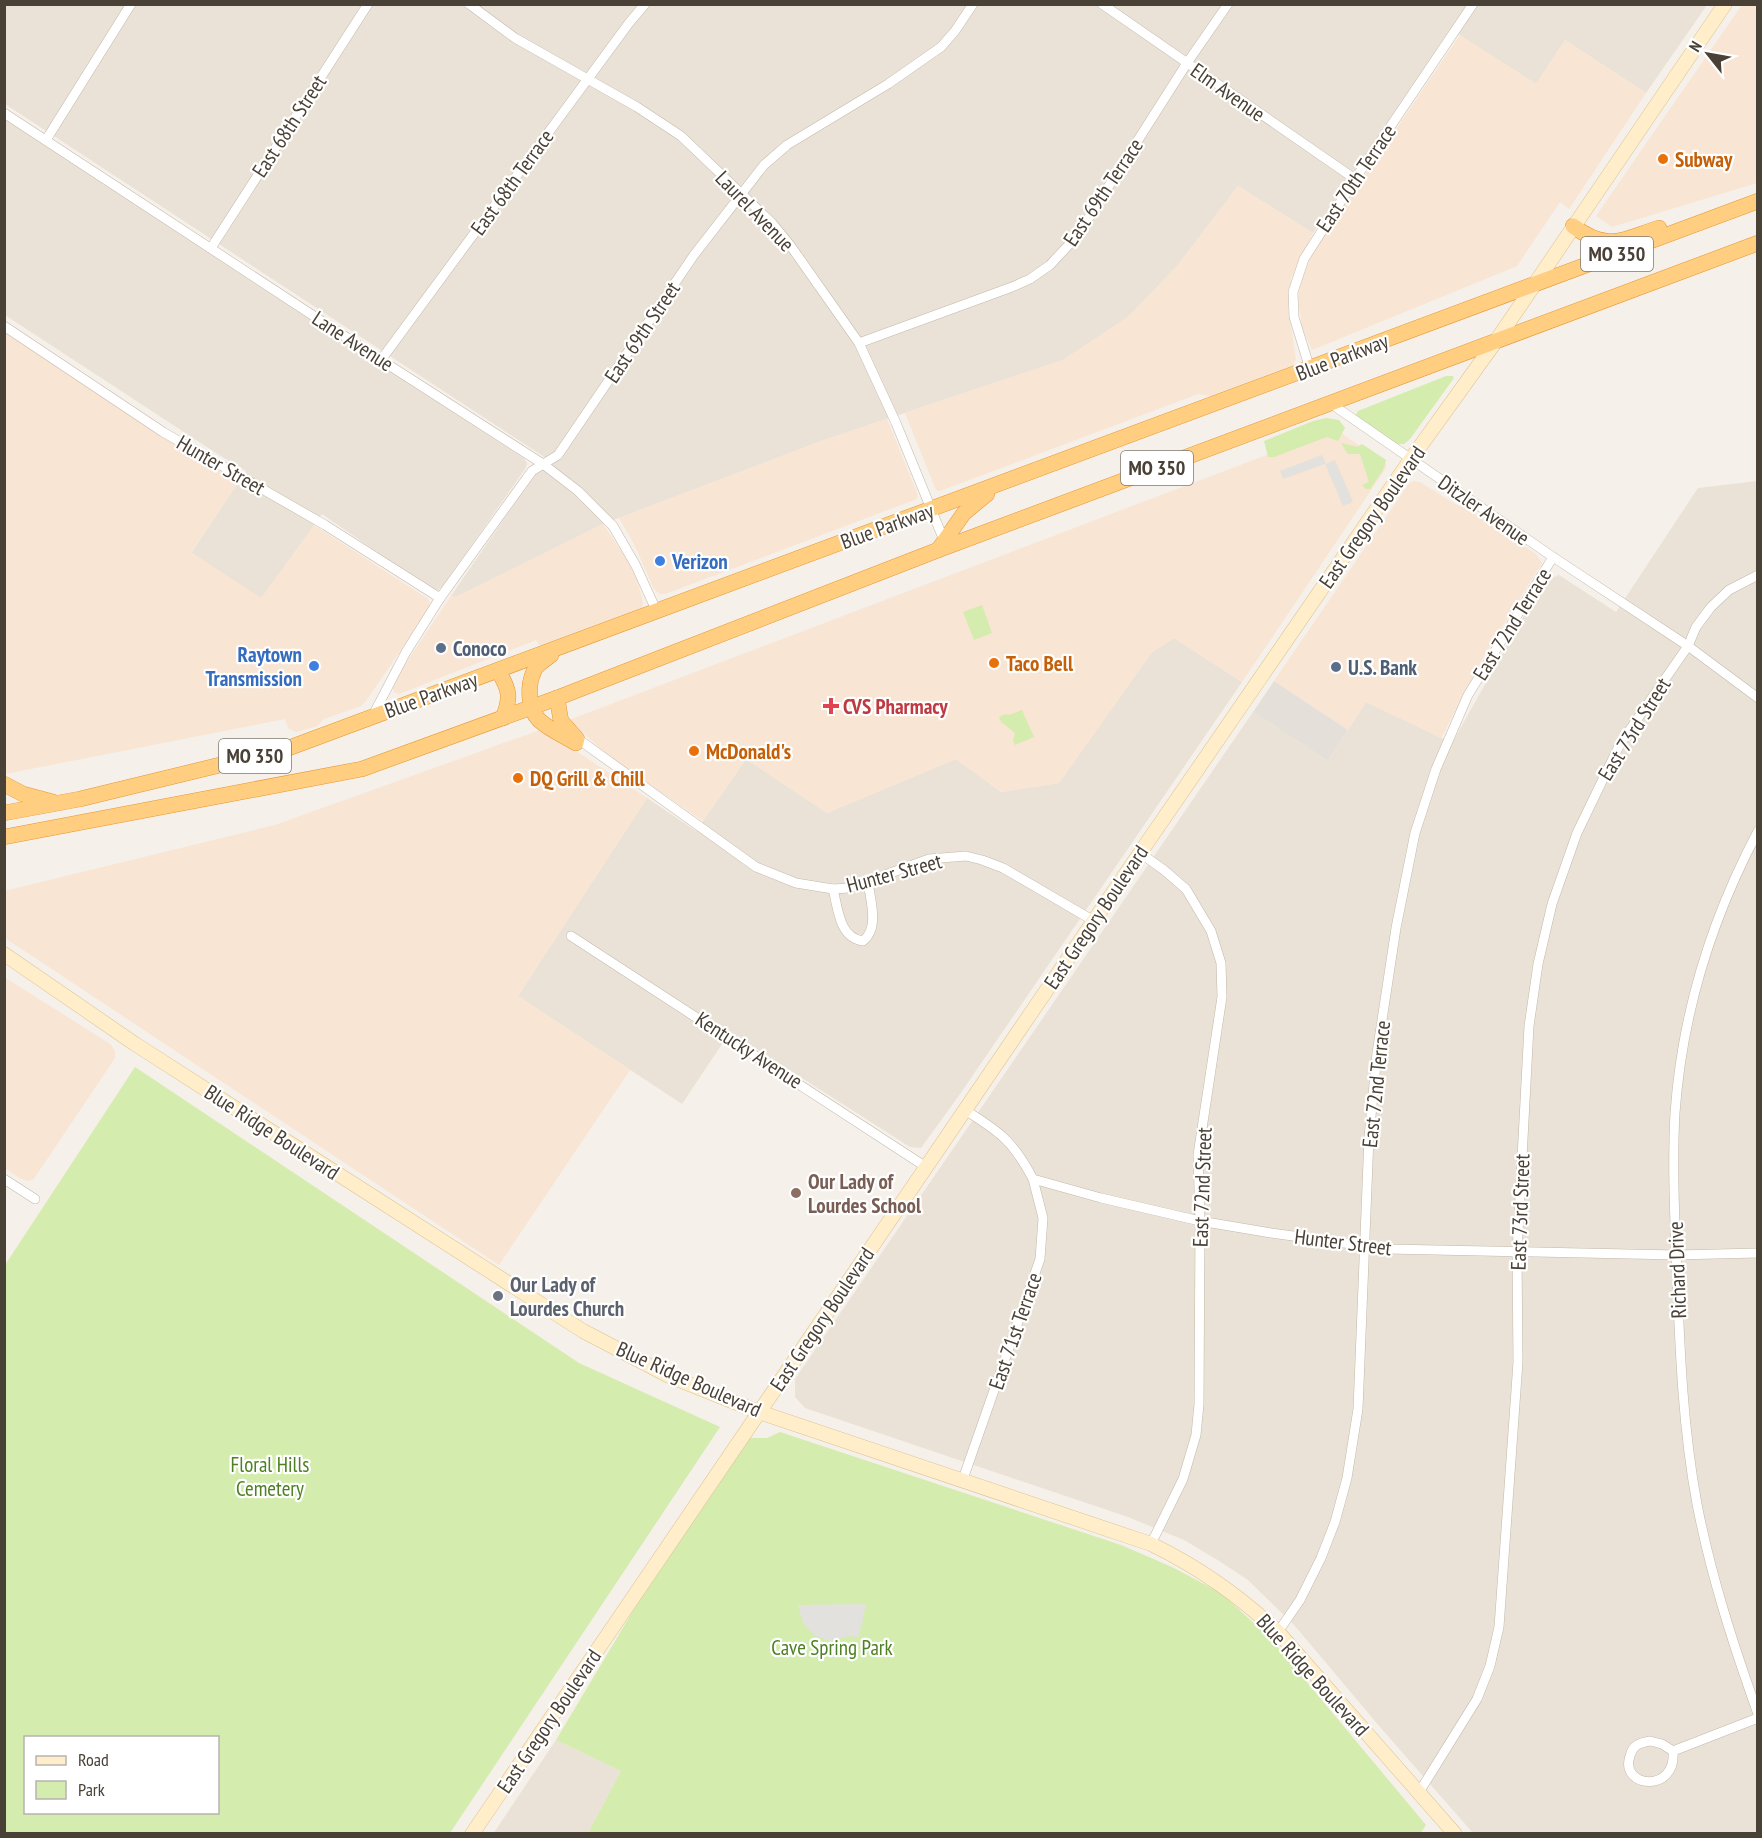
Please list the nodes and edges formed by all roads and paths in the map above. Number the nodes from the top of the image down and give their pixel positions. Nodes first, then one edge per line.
1 (131, 4) edge
2 (368, 4) edge
3 (469, 4) edge
4 (645, 4) edge
5 (973, 4) edge
6 (1102, 4) edge
7 (1228, 4) edge
8 (1473, 4) edge
9 (1725, 4) edge
10 (1187, 63) junction
11 (587, 79) junction
12 (4, 113) edge
13 (46, 140) junction
14 (1355, 179) junction
15 (741, 193) junction
16 (1758, 201) edge
17 (1715, 217) junction
18 (1573, 226) junction
19 (1758, 243) edge
20 (211, 248) junction
21 (1533, 285) junction
22 (4, 327) edge
23 (1496, 341) junction
24 (859, 343) junction
25 (381, 360) junction
26 (1310, 369) junction
27 (1330, 403) junction
28 (1411, 459) junction
29 (543, 464) junction
30 (1001, 484) junction
31 (931, 510) junction
32 (943, 546) junction
33 (1553, 557) junction
34 (1758, 575) edge
35 (440, 598) junction
36 (657, 612) junction
37 (1688, 646) junction
38 (560, 647) junction
39 (498, 671) junction
40 (557, 698) junction
41 (1758, 698) edge
42 (531, 707) junction
43 (372, 717) junction
44 (503, 718) junction
45 (577, 741) junction
46 (4, 784) edge
47 (56, 803) junction
48 (4, 813) edge
49 (1758, 831) edge
50 (4, 837) edge
51 (1140, 853) junction
52 (868, 881) junction
53 (833, 889) junction
54 (1094, 921) junction
55 (571, 936) dead end
56 (4, 954) edge
57 (965, 1110) junction
58 (926, 1167) junction
59 (4, 1179) edge
60 (1033, 1179) junction
61 (35, 1199) dead end
62 (1200, 1221) junction
63 (1363, 1246) junction
64 (1517, 1252) junction
65 (1758, 1253) edge
66 (1676, 1255) junction
67 (759, 1412) junction
68 (963, 1479) junction
69 (1151, 1544) junction
70 (1278, 1632) junction
71 (1758, 1714) edge
72 (1758, 1718) edge
73 (1673, 1751) junction
74 (1418, 1794) junction
75 (472, 1833) edge
76 (1455, 1833) edge

1 - 13 street
2 - 20 street, East 68th Street
3 - 11 street, Laurel Avenue
4 - 11 street, East 68th Terrace
5 - 15 street, East 69th Street
6 - 10 street, Elm Avenue
7 - 10 street, East 69th Terrace
8 - 14 street, East 70th Terrace
9 - 18 main road, East Gregory Boulevard
10 - 14 street, Elm Avenue
10 - 24 street, East 69th Terrace
11 - 15 street, Laurel Avenue
11 - 25 street, East 68th Terrace
12 - 13 street, Lane Avenue
13 - 20 street, Lane Avenue
14 - 26 street, East 70th Terrace
15 - 24 street, Laurel Avenue
15 - 29 street, East 69th Street
16 - 17 highway, Blue Parkway / MO 350
17 - 18 highway
17 - 21 highway, Blue Parkway / MO 350
18 - 21 main road, East Gregory Boulevard
19 - 23 highway, Blue Parkway / MO 350
20 - 25 street, Lane Avenue
21 - 23 main road, East Gregory Boulevard
21 - 26 highway, Blue Parkway / MO 350
22 - 35 street, Hunter Street
23 - 27 highway, Blue Parkway / MO 350
23 - 28 main road, East Gregory Boulevard
24 - 31 street, Laurel Avenue
25 - 29 street, Lane Avenue
26 - 30 highway, Blue Parkway / MO 350
27 - 28 street, Ditzler Avenue
27 - 32 highway, Blue Parkway / MO 350
28 - 33 street, Ditzler Avenue
28 - 51 main road, East Gregory Boulevard
29 - 35 street, East 69th Street
29 - 36 street, Lane Avenue
30 - 31 highway, Blue Parkway / MO 350
30 - 32 highway
31 - 32 street, Laurel Avenue
31 - 36 highway, Blue Parkway / MO 350
32 - 40 highway, Blue Parkway / MO 350
33 - 37 street, Ditzler Avenue
33 - 63 street, East 72nd Terrace
34 - 37 street
35 - 43 street, East 69th Street
36 - 38 highway, Blue Parkway / MO 350
37 - 41 street, Ditzler Avenue
37 - 64 street, East 73rd Street
38 - 39 highway, Blue Parkway / MO 350
38 - 42 highway
39 - 43 highway, Blue Parkway / MO 350
39 - 44 highway
40 - 42 highway, Blue Parkway / MO 350
40 - 45 highway
42 - 44 highway, Blue Parkway / MO 350
42 - 45 highway
43 - 47 highway, Blue Parkway / MO 350
44 - 50 highway, Blue Parkway / MO 350
45 - 53 street, Hunter Street
46 - 47 highway
47 - 48 highway, Blue Parkway / MO 350
49 - 66 street, Richard Drive
51 - 54 main road, East Gregory Boulevard
51 - 62 street, East 72nd Street
52 - 53 street, Hunter Street
52 - 53 street
52 - 54 street, Hunter Street
54 - 57 main road, East Gregory Boulevard
55 - 58 street, Kentucky Avenue
56 - 67 main road, Blue Ridge Boulevard
57 - 58 main road, East Gregory Boulevard
57 - 60 street
58 - 67 main road, East Gregory Boulevard
59 - 61 street
60 - 62 street, Hunter Street
60 - 68 street, East 71st Terrace
62 - 63 street, Hunter Street
62 - 69 street, East 72nd Street
63 - 64 street, Hunter Street
63 - 70 street, East 72nd Terrace
64 - 66 street, Hunter Street
64 - 74 street, East 73rd Street
65 - 66 street, Hunter Street
66 - 71 street, Richard Drive
67 - 68 main road, Blue Ridge Boulevard
67 - 75 main road, East Gregory Boulevard
68 - 69 main road, Blue Ridge Boulevard
69 - 70 main road, Blue Ridge Boulevard
70 - 74 main road, Blue Ridge Boulevard
72 - 73 street
73 - 73 street
74 - 76 main road, Blue Ridge Boulevard

